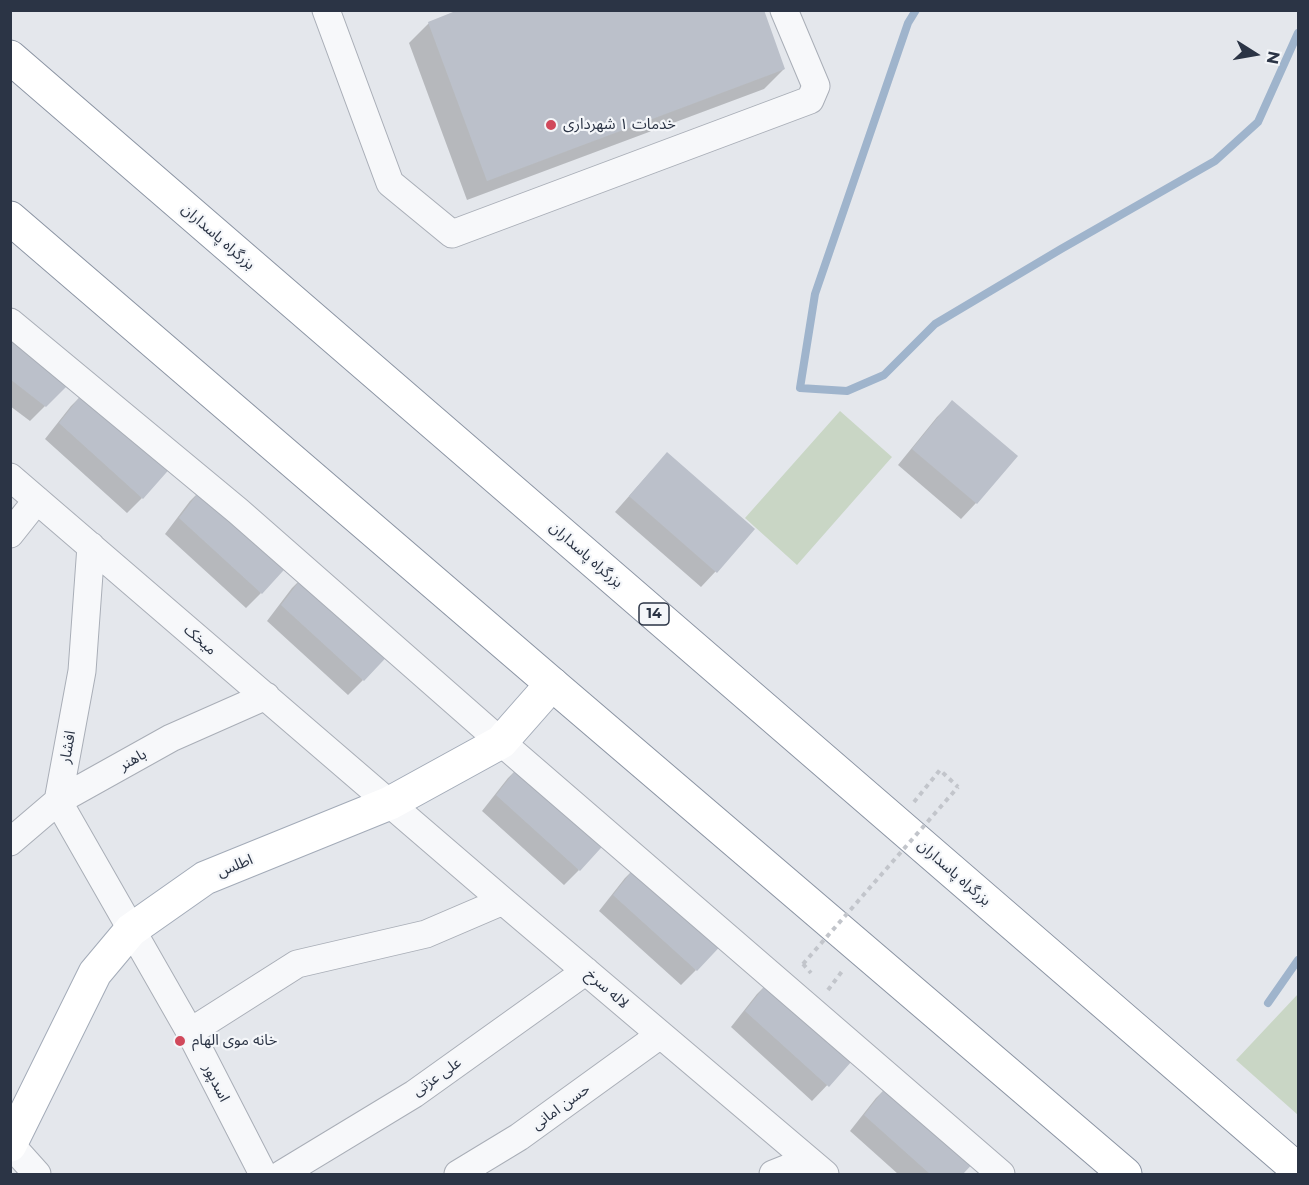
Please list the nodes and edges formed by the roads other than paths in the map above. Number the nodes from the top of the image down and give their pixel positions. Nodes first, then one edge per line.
1 (326, 10) edge
2 (784, 10) edge
3 (10, 57) edge
4 (10, 218) edge
5 (10, 322) edge
6 (10, 477) edge
7 (38, 500) junction
8 (10, 534) edge
9 (91, 546) junction
10 (552, 684) junction
11 (267, 696) junction
12 (501, 742) junction
13 (58, 801) junction
14 (390, 802) junction
15 (16, 827) edge
16 (503, 901) junction
17 (131, 930) junction
18 (586, 971) junction
19 (190, 1032) junction
20 (660, 1035) junction
21 (11, 1145) edge
22 (817, 1167) edge
23 (1299, 1170) edge
24 (37, 1174) edge
25 (263, 1174) edge
26 (282, 1174) edge
27 (458, 1174) edge
28 (773, 1174) edge
29 (1001, 1174) edge
30 (1125, 1174) edge

1 - 2 street
3 - 23 main road, بزرگراه پاسداران / 14
4 - 10 main road
5 - 12 street
6 - 7 street, میخک
7 - 8 street
7 - 9 street, میخک
9 - 11 street, میخک
9 - 13 street, افشار
10 - 12 main road, اطلس
10 - 30 main road
11 - 13 street, باهنر
11 - 14 street, میخک
12 - 14 main road, اطلس
12 - 29 street
13 - 15 street, باهنر
13 - 17 street
14 - 16 street, لاله سرخ
14 - 17 main road, اطلس
16 - 18 street, لاله سرخ
16 - 19 street
17 - 19 street, اسدپور
17 - 21 main road, اطلس
18 - 20 street, لاله سرخ
18 - 26 street, علی عزتی
19 - 25 street, اسدپور
20 - 22 street, لاله سرخ
20 - 27 street, حسن امانی
21 - 24 street
22 - 28 street

